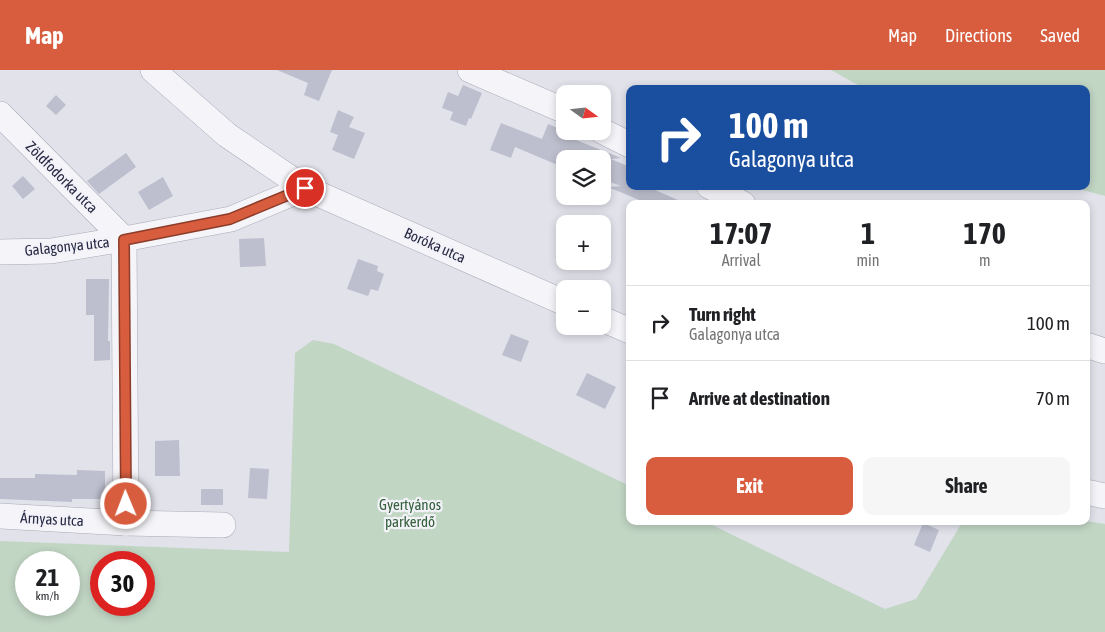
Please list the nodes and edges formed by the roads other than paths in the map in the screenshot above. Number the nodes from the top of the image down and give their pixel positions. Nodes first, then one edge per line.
1 (153, 70) edge
2 (470, 70) edge
3 (556, 107) edge
4 (0, 114) edge
5 (611, 136) edge
6 (626, 143) edge
7 (305, 188) junction
8 (717, 190) edge
9 (736, 200) edge
10 (124, 240) junction
11 (0, 252) edge
12 (556, 299) edge
13 (611, 323) edge
14 (626, 330) edge
15 (1090, 347) edge
16 (1105, 351) edge
17 (1090, 493) edge
18 (1105, 496) edge
19 (0, 516) edge
20 (126, 523) junction
21 (223, 525) dead end

1 - 7 street, Boróka utca
2 - 3 street
4 - 10 street, Zöldfodorka utca
5 - 6 street
7 - 10 street, Galagonya utca
7 - 12 street, Boróka utca
8 - 9 street
10 - 11 street, Galagonya utca
10 - 20 street
13 - 14 street
15 - 16 street
17 - 18 street
19 - 20 street, Árnyas utca
20 - 21 street, Árnyas utca

